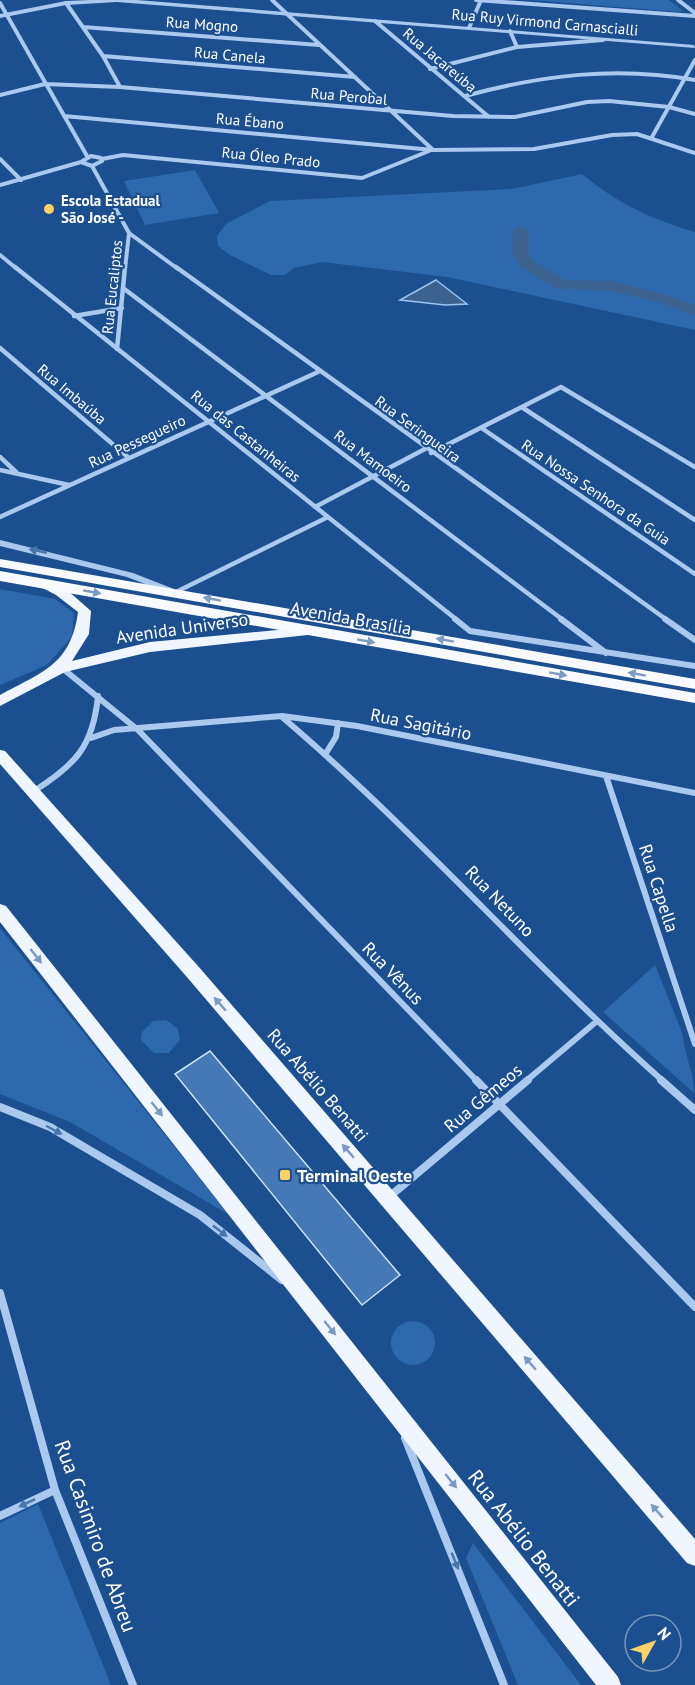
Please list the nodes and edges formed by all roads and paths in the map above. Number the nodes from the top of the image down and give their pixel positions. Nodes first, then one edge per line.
1 (272, 0) edge
2 (476, 0) edge
3 (481, 0) edge
4 (678, 0) edge
5 (0, 3) edge
6 (66, 3) junction
7 (285, 14) junction
8 (695, 14) edge
9 (2, 16) edge
10 (375, 21) junction
11 (83, 27) junction
12 (469, 28) junction
13 (510, 32) junction
14 (606, 40) junction
15 (319, 45) junction
16 (517, 47) junction
17 (694, 47) edge
18 (103, 56) junction
19 (695, 60) edge
20 (430, 69) junction
21 (354, 77) junction
22 (685, 78) junction
23 (695, 80) edge
24 (45, 84) junction
25 (120, 87) junction
26 (0, 95) edge
27 (465, 96) junction
28 (669, 107) junction
29 (394, 113) junction
30 (695, 114) edge
31 (64, 117) junction
32 (489, 118) junction
33 (652, 137) junction
34 (433, 150) junction
35 (695, 153) edge
36 (87, 156) junction
37 (0, 159) edge
38 (102, 159) junction
39 (81, 162) junction
40 (92, 166) junction
41 (21, 180) junction
42 (0, 185) edge
43 (129, 233) junction
44 (0, 255) edge
45 (8, 264) junction
46 (0, 266) edge
47 (123, 288) junction
48 (122, 308) junction
49 (74, 316) junction
50 (0, 348) edge
51 (117, 349) junction
52 (318, 372) junction
53 (266, 396) junction
54 (523, 408) junction
55 (208, 422) junction
56 (483, 429) junction
57 (428, 451) junction
58 (0, 457) edge
59 (129, 458) junction
60 (695, 467) edge
61 (0, 470) edge
62 (17, 473) junction
63 (374, 476) junction
64 (70, 486) junction
65 (315, 507) junction
66 (0, 517) edge
67 (328, 517) junction
68 (695, 520) edge
69 (0, 543) edge
70 (0, 562) edge
71 (695, 574) edge
72 (0, 576) edge
73 (34, 582) junction
74 (174, 592) junction
75 (308, 631) junction
76 (695, 640) edge
77 (608, 654) junction
78 (695, 666) edge
79 (61, 668) junction
80 (695, 684) edge
81 (98, 696) junction
82 (695, 698) edge
83 (1, 699) edge
84 (282, 716) junction
85 (338, 723) junction
86 (138, 730) junction
87 (91, 738) junction
88 (326, 753) junction
89 (0, 755) edge
90 (606, 776) junction
91 (34, 791) junction
92 (695, 793) edge
93 (0, 910) edge
94 (597, 1022) junction
95 (695, 1044) edge
96 (499, 1105) junction
97 (0, 1107) edge
98 (695, 1110) edge
99 (388, 1198) junction
100 (0, 1293) edge
101 (307, 1300) junction
102 (695, 1307) edge
103 (394, 1409) junction
104 (55, 1490) junction
105 (0, 1516) edge
106 (695, 1555) edge
107 (133, 1685) edge
108 (504, 1685) edge
109 (610, 1685) edge

1 - 7 street
2 - 3 street
3 - 8 street
3 - 12 street
4 - 8 street
5 - 9 street
6 - 7 street, Rua Ruy Virmond Carnascialli
6 - 9 street, Rua Ruy Virmond Carnascialli
6 - 11 street
7 - 10 street, Rua Ruy Virmond Carnascialli
7 - 15 street
9 - 24 street
10 - 12 street, Rua Ruy Virmond Carnascialli
10 - 20 street, Rua Jacareúba
11 - 15 street, Rua Mogno
11 - 18 street
12 - 13 street, Rua Ruy Virmond Carnascialli
13 - 14 street, Rua Ruy Virmond Carnascialli
13 - 16 street
14 - 16 street
14 - 17 street, Rua Ruy Virmond Carnascialli
15 - 21 street
16 - 20 street
18 - 21 street, Rua Canela
18 - 25 street
19 - 22 street
20 - 27 street, Rua Jacareúba
21 - 29 street
22 - 23 street
22 - 27 street
22 - 28 street
24 - 25 street, Rua Perobal
24 - 26 street, Rua Perobal
24 - 31 street
25 - 29 street, Rua Perobal
27 - 32 street, Rua Jacareúba
28 - 30 street, Rua Perobal
28 - 32 street, Rua Perobal
28 - 33 street
29 - 32 street, Rua Perobal
29 - 34 street
31 - 34 street, Rua Ébano
31 - 36 street
33 - 34 street, Rua Ébano
33 - 35 street, Rua Ébano
34 - 38 street, Rua Óleo Prado
36 - 38 street
36 - 39 street
37 - 41 street
38 - 40 street
39 - 40 street
39 - 41 street
40 - 43 street, Rua Eucaliptos
41 - 42 street
43 - 47 street, Rua Eucaliptos
43 - 52 street, Rua Seringueira
44 - 45 street, Rua das Castanheiras
45 - 46 street
45 - 49 street, Rua das Castanheiras
47 - 48 street, Rua Eucaliptos
47 - 53 street, Rua Mamoeiro
48 - 49 street
48 - 51 street, Rua Eucaliptos
49 - 51 street, Rua das Castanheiras
50 - 59 street, Rua Imbaúba
51 - 55 street, Rua das Castanheiras
52 - 53 street, Rua Pessegueiro
52 - 57 street, Rua Seringueira
53 - 55 street, Rua Pessegueiro
53 - 63 street, Rua Mamoeiro
54 - 56 street
54 - 60 street
54 - 68 street
55 - 59 street, Rua Pessegueiro
55 - 65 street, Rua das Castanheiras
56 - 57 street
56 - 71 street, Rua Nossa Senhora da Guia
57 - 63 street
57 - 76 street, Rua Seringueira
58 - 62 street
59 - 64 street, Rua Pessegueiro
61 - 62 street
62 - 64 street
63 - 65 street
63 - 77 street, Rua Mamoeiro
64 - 66 street, Rua Pessegueiro
65 - 67 street, Rua das Castanheiras
67 - 74 street
67 - 77 street, Rua das Castanheiras
74 -> 69 street
70 - 74 highway, Avenida Brasília
72 - 73 highway, Avenida Brasília
73 -> 75 highway, Avenida Brasília
73 - 79 main road
80 -> 74 highway, Avenida Brasília
75 - 79 main road, Avenida Universo
75 -> 82 highway, Avenida Brasília
77 - 78 street
79 - 81 street, Rua Vênus
79 - 83 main road, Avenida Universo
81 - 86 street, Rua Vênus
81 - 87 street
84 - 85 street, Rua Sagitário
84 - 86 street, Rua Sagitário
84 - 88 street, Rua Netuno
85 - 88 street
85 - 90 street, Rua Sagitário
86 - 87 street, Rua Sagitário
86 - 96 street, Rua Vênus
87 - 91 street
88 - 94 street, Rua Netuno
89 - 91 main road, Rua Abélio Benatti
90 - 92 street, Rua Sagitário
90 - 95 street, Rua Capella
99 -> 91 main road, Rua Abélio Benatti
93 -> 101 main road, Rua Abélio Benatti
94 - 96 street, Rua Gêmeos
94 - 98 street, Rua Netuno
96 - 99 street, Rua Gêmeos
96 - 102 street, Rua Vênus
97 -> 101 street
106 -> 99 main road, Rua Abélio Benatti
100 - 104 street, Rua Casimiro de Abreu
101 -> 103 main road, Rua Abélio Benatti
103 -> 108 street
103 -> 109 main road, Rua Abélio Benatti
104 -> 105 street
104 - 107 street, Rua Casimiro de Abreu

